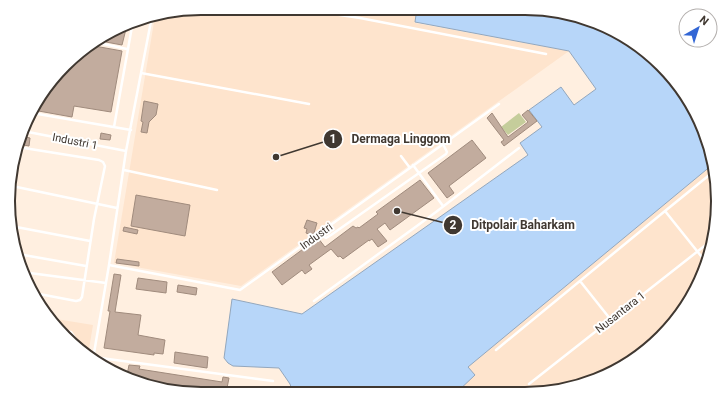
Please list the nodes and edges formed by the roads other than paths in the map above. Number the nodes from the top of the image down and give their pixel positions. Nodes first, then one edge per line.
1 (340, 15) edge
2 (151, 22) edge
3 (132, 28) edge
4 (102, 44) edge
5 (127, 49) junction
6 (546, 54) dead end
7 (141, 73) junction
8 (309, 104) dead end
9 (499, 104) dead end
10 (37, 114) edge
11 (114, 127) junction
12 (130, 130) junction
13 (28, 133) edge
14 (443, 144) junction
15 (23, 148) edge
16 (519, 148) dead end
17 (126, 151) junction
18 (401, 156) dead end
19 (413, 165) junction
20 (410, 168) junction
21 (124, 170) junction
22 (419, 173) junction
23 (709, 175) edge
24 (15, 187) edge
25 (217, 190) dead end
26 (97, 203) junction
27 (443, 206) junction
28 (117, 208) junction
29 (665, 211) junction
30 (17, 227) edge
31 (319, 234) junction
32 (90, 241) junction
33 (706, 245) edge
34 (697, 252) junction
35 (23, 255) edge
36 (702, 258) edge
37 (109, 265) junction
38 (86, 266) junction
39 (29, 273) edge
40 (85, 281) junction
41 (580, 281) junction
42 (106, 283) junction
43 (40, 294) edge
44 (314, 301) dead end
45 (611, 320) junction
46 (68, 331) edge
47 (75, 338) edge
48 (496, 350) dead end
49 (94, 353) edge
50 (104, 359) edge
51 (273, 381) dead end
52 (529, 384) dead end

1 - 6 lane
2 - 7 lane
3 - 5 lane
4 - 5 lane
5 - 11 lane
7 - 8 lane
7 - 12 lane
9 - 14 lane, Industri
10 - 11 lane
11 - 12 lane
12 - 17 lane
13 - 17 lane, Industri 1
14 - 19 lane, Industri
14 - 22 lane
15 - 26 lane
16 - 27 lane
17 - 21 lane
18 - 20 lane
19 - 20 lane, Industri
19 - 22 lane
20 - 31 lane, Industri
21 - 25 lane
21 - 28 lane
22 - 27 lane
22 - 31 lane
23 - 29 lane
24 - 26 lane
26 - 28 lane
26 - 32 lane
27 - 44 lane
28 - 37 lane
29 - 34 lane
29 - 41 lane
30 - 32 lane
31 - 37 lane, Industri
32 - 38 lane
33 - 34 lane, Nusantara 1
34 - 36 lane
34 - 45 lane, Nusantara 1
35 - 38 lane
37 - 42 lane
38 - 40 lane
39 - 40 lane
40 - 42 lane
40 - 43 lane
41 - 45 lane
41 - 48 lane
42 - 49 lane
45 - 52 lane, Nusantara 1
46 - 47 lane
50 - 51 lane

